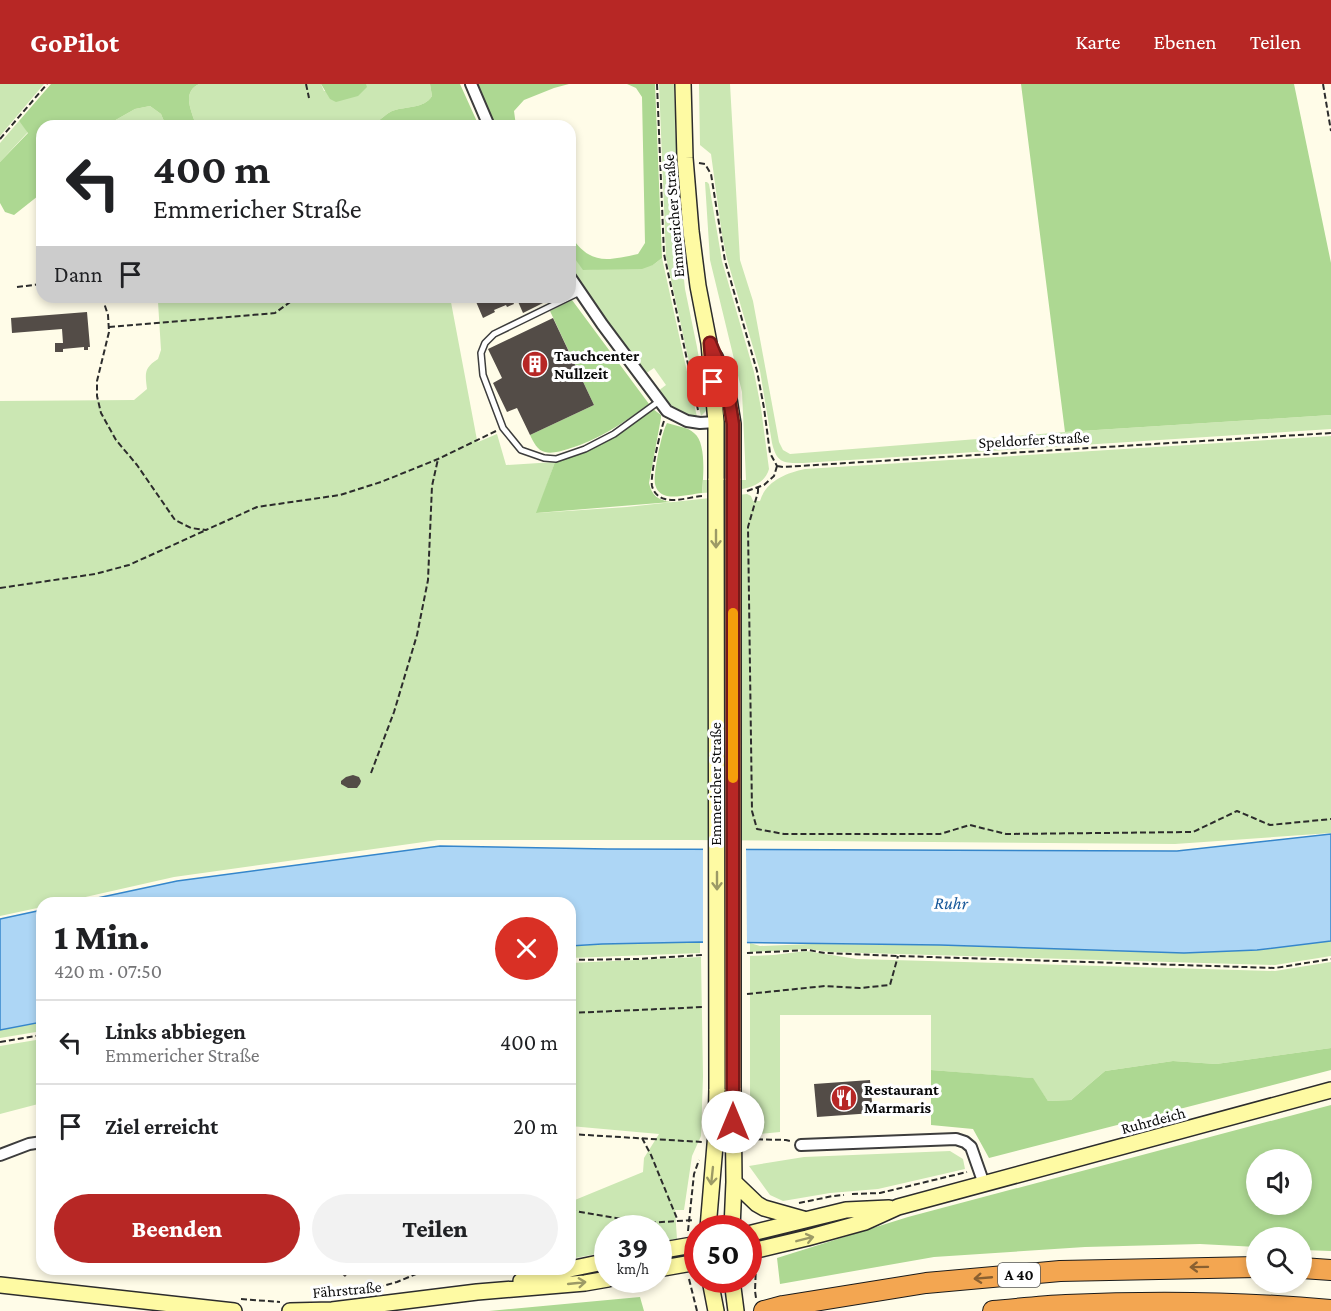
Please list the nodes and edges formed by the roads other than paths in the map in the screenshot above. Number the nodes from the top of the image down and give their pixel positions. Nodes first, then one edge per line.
1 (471, 84) edge
2 (683, 84) edge
3 (486, 120) edge
4 (576, 286) edge
5 (580, 292) junction
6 (576, 294) edge
7 (557, 303) edge
8 (710, 343) junction
9 (658, 402) junction
10 (708, 422) junction
11 (1331, 1090) edge
12 (36, 1143) edge
13 (801, 1145) road end
14 (0, 1155) edge
15 (982, 1177) junction
16 (734, 1182) junction
17 (898, 1207) junction
18 (709, 1215) edge
19 (733, 1215) edge
20 (806, 1219) junction
21 (762, 1230) edge
22 (762, 1249) edge
23 (594, 1264) edge
24 (1246, 1267) edge
25 (576, 1268) edge
26 (1312, 1269) edge
27 (1331, 1270) edge
28 (546, 1275) edge
29 (594, 1281) edge
30 (0, 1285) edge
31 (477, 1292) junction
32 (713, 1293) edge
33 (734, 1293) edge
34 (236, 1305) edge
35 (289, 1306) edge
36 (773, 1309) edge
37 (1331, 1310) edge
38 (716, 1311) edge
39 (736, 1311) edge
40 (993, 1311) edge

1 - 3 street
2 - 8 main road, Emmericher Straße
4 - 5 street
5 - 6 lane
5 - 9 street
7 - 9 lane
8 - 10 main road, Emmericher Straße
8 - 16 main road, Emmericher Straße, bridge
9 - 10 street
10 -> 18 main road, Emmericher Straße, bridge
11 - 15 main road, Ruhrdeich
12 - 14 street
13 - 15 street
15 - 17 main road, Ruhrdeich
16 - 19 main road, Emmericher Straße
16 - 20 main road
17 - 20 main road, Ruhrdeich
22 -> 17 main road, Ruhrdeich
20 - 21 main road, Ruhrdeich
23 - 25 main road
24 -> 36 highway, A 40
26 - 27 highway
28 - 31 main road
31 -> 29 main road
30 - 34 main road
31 - 35 main road, Fährstraße
32 - 38 main road
33 - 39 main road
37 - 40 highway, A 40

